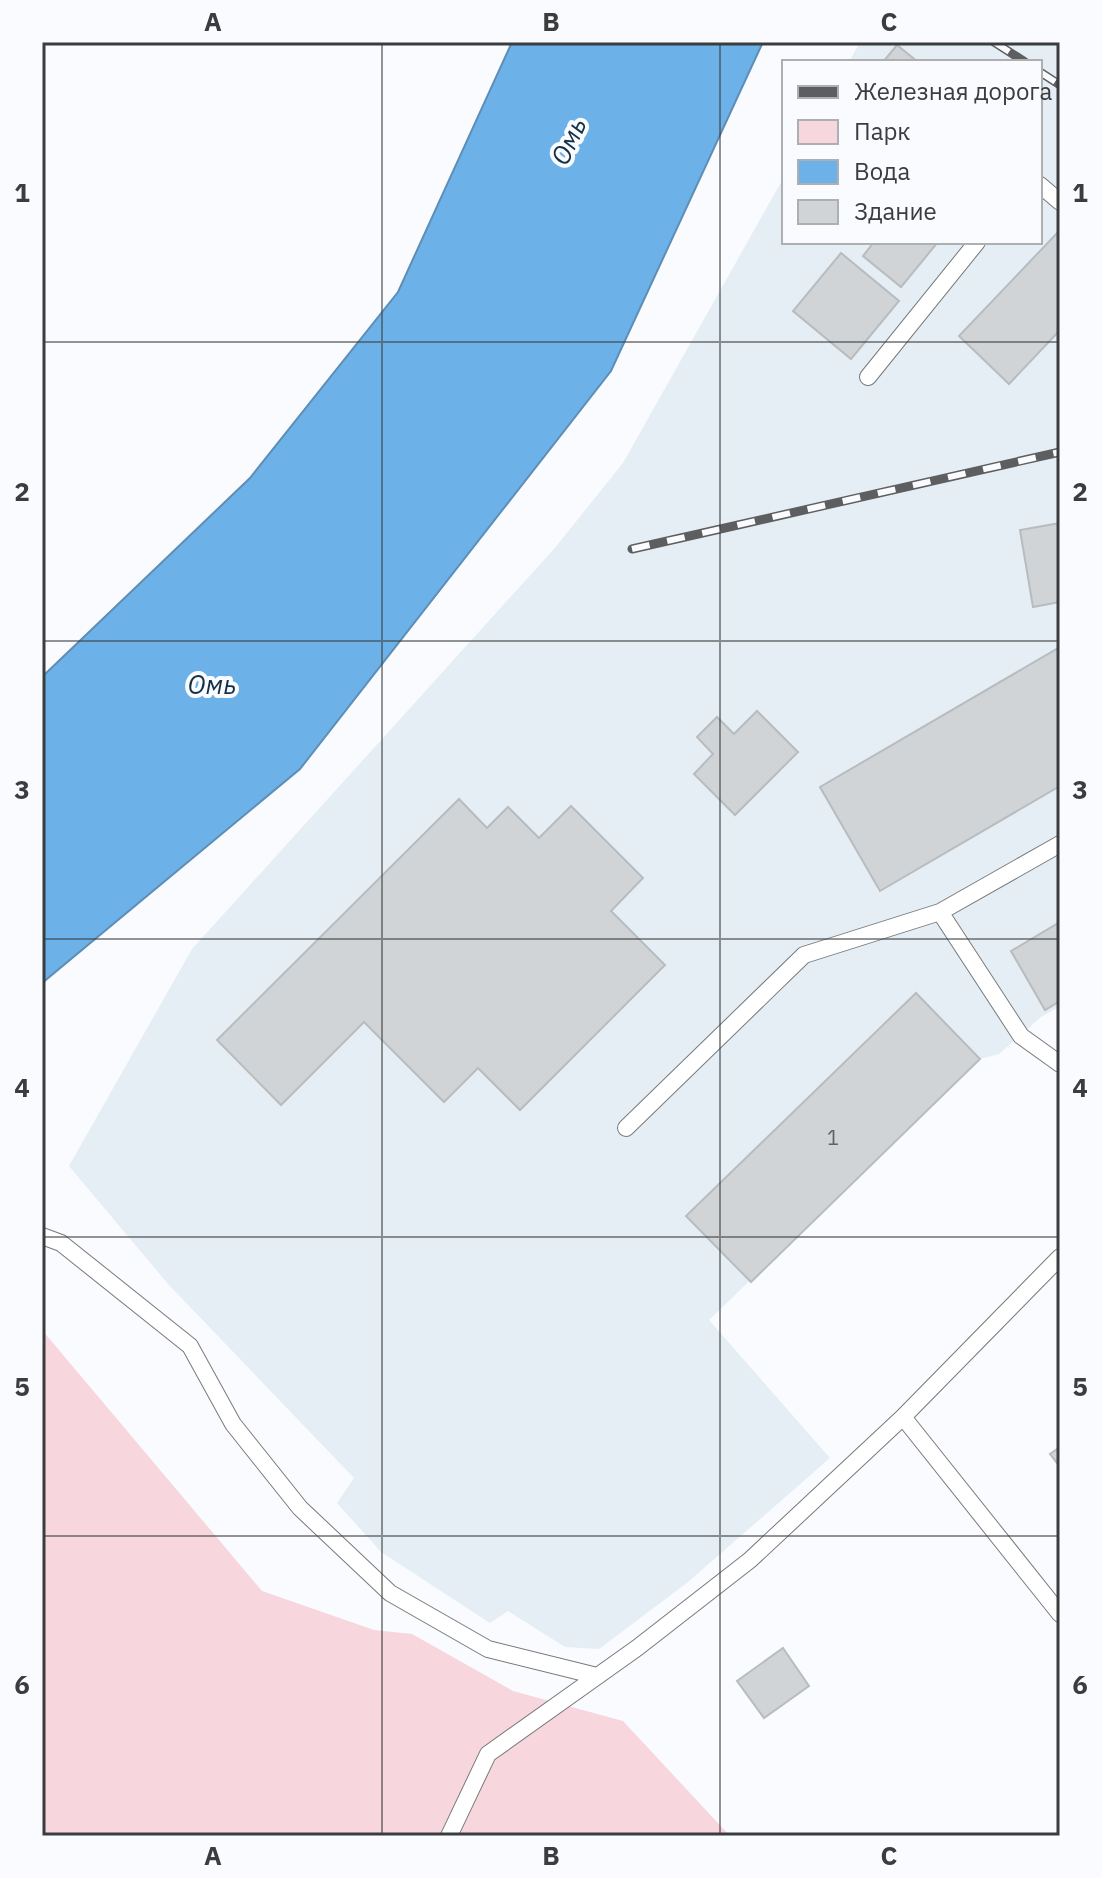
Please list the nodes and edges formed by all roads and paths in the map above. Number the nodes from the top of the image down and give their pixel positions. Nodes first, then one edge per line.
1 (1042, 187) edge
2 (1060, 202) edge
3 (975, 244) edge
4 (868, 377) dead end
5 (1060, 844) edge
6 (940, 912) junction
7 (1060, 1064) edge
8 (626, 1128) dead end
9 (42, 1236) edge
10 (1060, 1257) edge
11 (903, 1417) junction
12 (1060, 1614) edge
13 (597, 1676) junction
14 (449, 1836) edge

1 - 2 lane
3 - 4 lane
5 - 6 lane
6 - 7 lane
6 - 8 lane
9 - 13 lane
10 - 11 lane
11 - 12 lane
11 - 13 lane
13 - 14 lane

